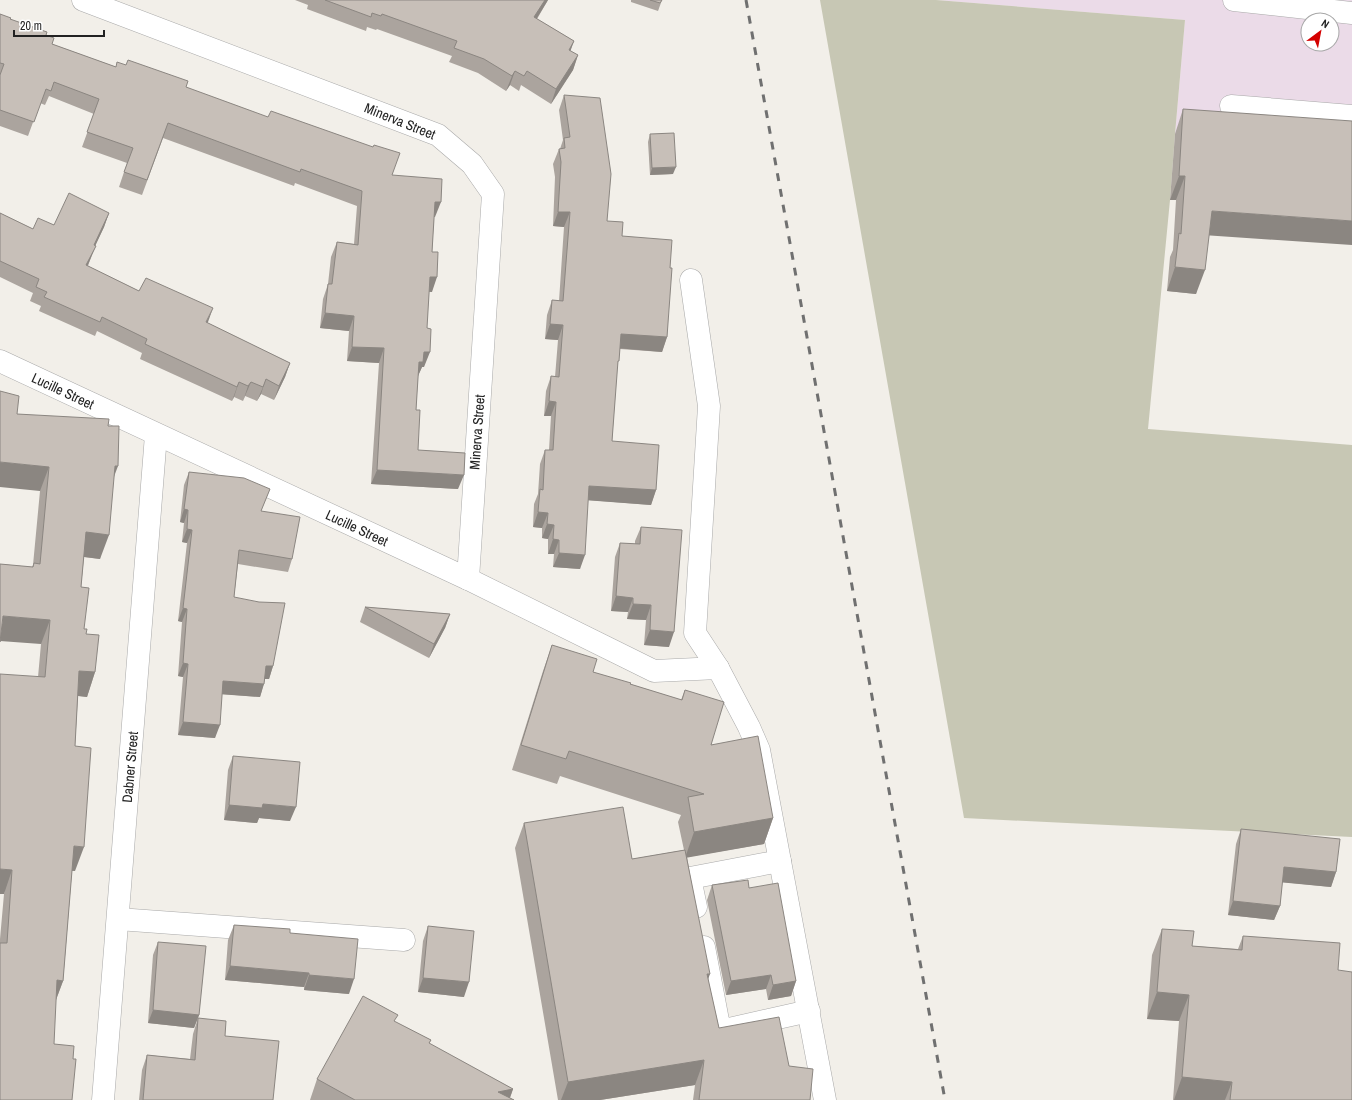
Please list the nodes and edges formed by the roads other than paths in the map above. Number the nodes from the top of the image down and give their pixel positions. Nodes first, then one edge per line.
1 (83, 0) edge
2 (1234, 0) edge
3 (1352, 13) edge
4 (1231, 106) dead end
5 (1352, 116) edge
6 (691, 280) dead end
7 (0, 361) edge
8 (156, 435) junction
9 (468, 579) junction
10 (718, 668) junction
11 (780, 861) junction
12 (118, 919) junction
13 (404, 940) dead end
14 (809, 1011) junction
15 (103, 1100) edge
16 (825, 1100) edge

1 - 9 street, Minerva Street
2 - 3 street
4 - 5 street
6 - 10 street
7 - 8 street, Lucille Street
8 - 9 street, Lucille Street
8 - 12 street, Dabner Street
9 - 10 street, Lucille Street
10 - 11 street
11 - 14 street
11 - 14 street
12 - 13 street
12 - 15 street, Dabner Street
14 - 16 street

